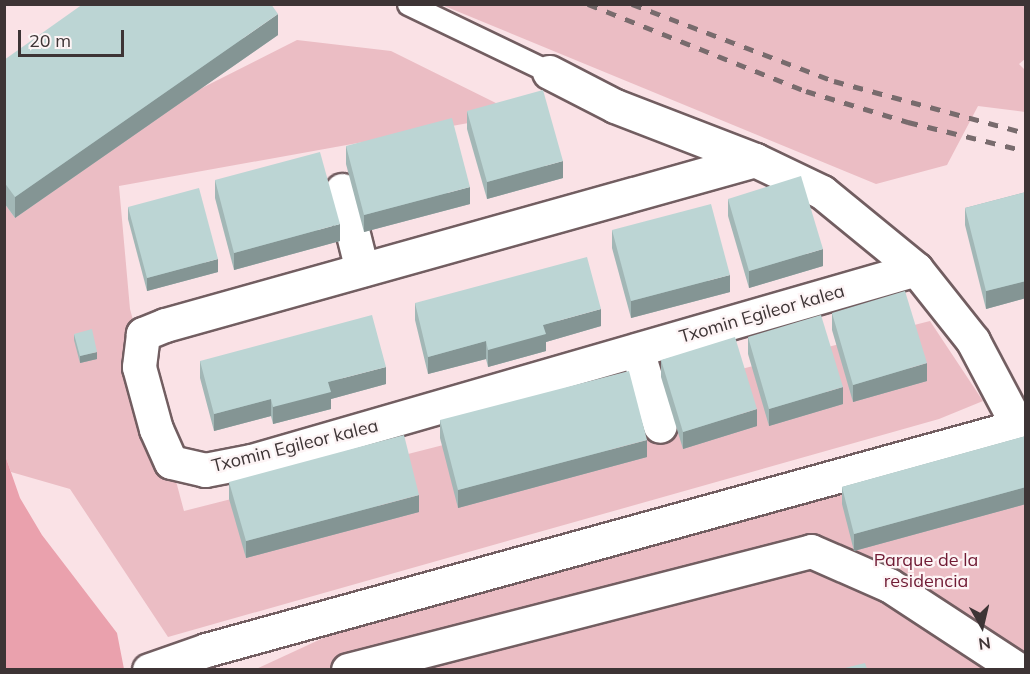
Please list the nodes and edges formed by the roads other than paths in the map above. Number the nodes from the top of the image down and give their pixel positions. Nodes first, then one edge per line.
1 (408, 4) edge
2 (549, 72) joint
3 (755, 160) junction
4 (342, 190) dead end
5 (916, 269) junction
6 (362, 270) junction
7 (637, 350) junction
8 (1022, 425) edge
9 (660, 426) dead end
10 (149, 669) edge
11 (348, 669) edge
12 (1019, 669) edge

1 - 2 lane
2 - 3 street
3 - 5 street
3 - 6 street, Txomin Egileor kalea
4 - 6 street
5 - 7 street, Txomin Egileor kalea
5 - 8 street
6 - 7 street, Txomin Egileor kalea
7 - 9 street
8 - 10 street
11 - 12 street

